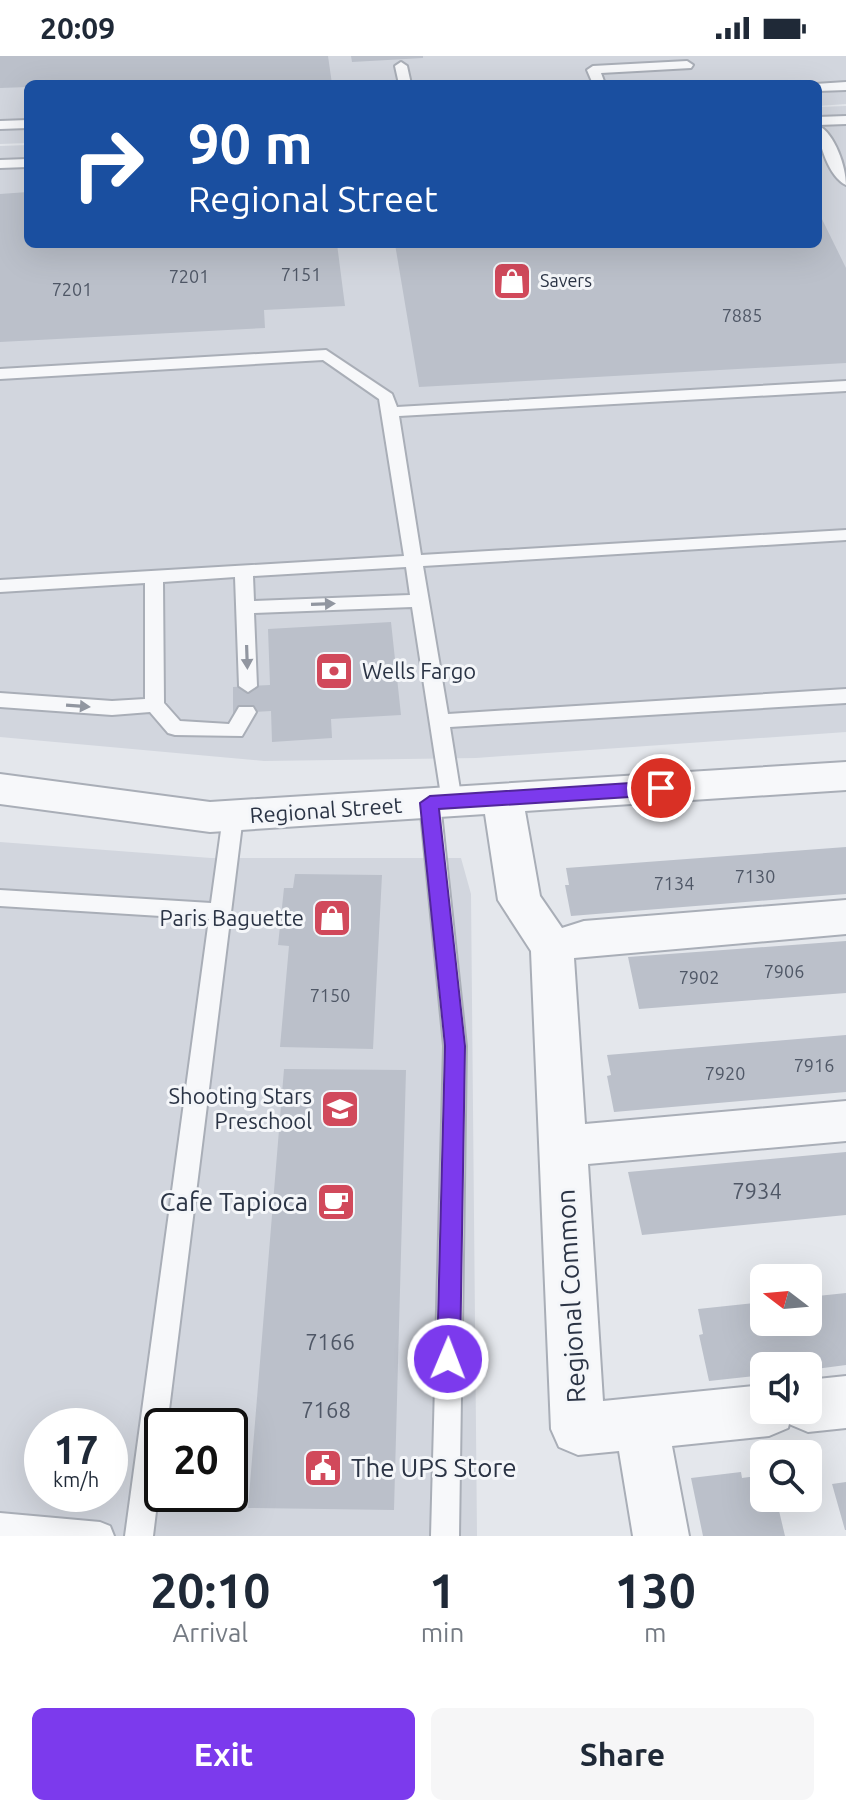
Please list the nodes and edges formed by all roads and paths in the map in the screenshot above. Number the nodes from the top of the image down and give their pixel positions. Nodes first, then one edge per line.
1 (687, 65) edge
2 (401, 66) dead end
3 (404, 80) edge
4 (597, 80) edge
5 (846, 86) edge
6 (822, 87) edge
7 (846, 120) edge
8 (822, 121) edge
9 (24, 124) edge
10 (0, 125) edge
11 (822, 136) edge
12 (24, 163) edge
13 (0, 164) edge
14 (846, 181) edge
15 (0, 374) edge
16 (846, 386) edge
17 (390, 412) junction
18 (846, 535) edge
19 (414, 562) junction
20 (244, 571) junction
21 (154, 577) junction
22 (0, 586) edge
23 (421, 601) junction
24 (245, 607) junction
25 (248, 686) dead end
26 (846, 696) edge
27 (0, 700) edge
28 (155, 705) junction
29 (246, 712) dead end
30 (439, 721) junction
31 (846, 776) edge
32 (0, 789) edge
33 (503, 798) junction
34 (441, 802) junction
35 (233, 816) junction
36 (0, 898) edge
37 (221, 912) junction
38 (846, 917) edge
39 (552, 948) junction
40 (846, 1121) edge
41 (563, 1146) junction
42 (846, 1402) edge
43 (822, 1405) edge
44 (750, 1412) edge
45 (641, 1423) junction
46 (0, 1527) edge
47 (100, 1536) edge
48 (139, 1536) edge
49 (445, 1536) edge
50 (661, 1536) edge

1 - 4 lane
2 - 3 lane
5 - 6 lane
7 - 8 lane
9 - 10 lane
11 - 14 lane
12 - 13 lane
15 - 17 lane
16 - 17 lane
17 - 19 lane
18 - 19 lane
19 - 20 lane
19 - 23 lane
20 - 21 lane
20 - 24 lane
21 - 22 lane
21 - 28 lane
24 -> 23 lane
23 - 30 lane
24 -> 25 lane
26 - 30 lane
27 -> 28 lane
28 - 29 lane
30 - 34 lane
31 - 33 street, Regional Street
32 - 35 street, Regional Street
33 - 34 street, Regional Street
33 - 39 street
34 - 35 street, Regional Street
34 - 49 lane
35 - 37 lane
36 - 37 lane
37 - 48 lane
38 - 39 street
39 - 41 street, Regional Common
40 - 41 street
41 - 45 street, Regional Common
42 - 43 street
44 - 45 street, Regional Common
45 - 50 street
46 - 47 lane

